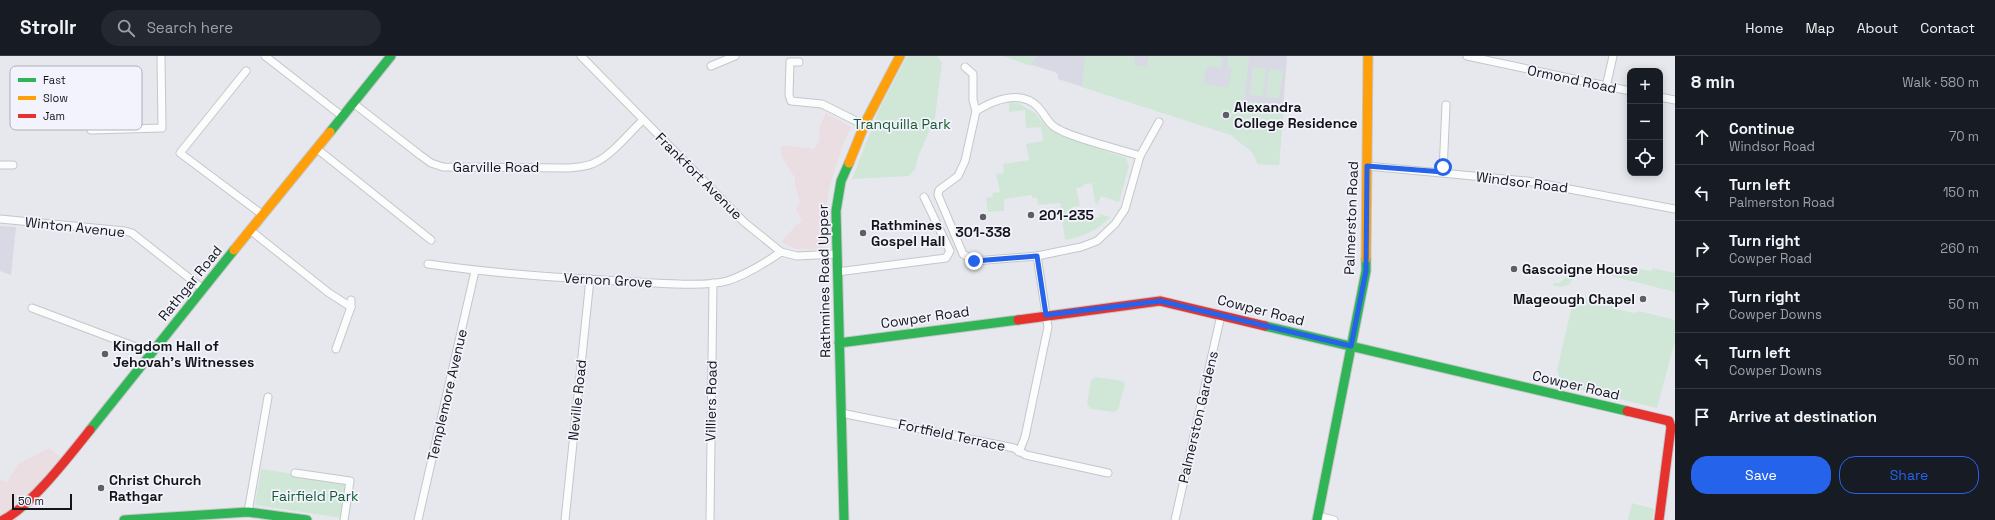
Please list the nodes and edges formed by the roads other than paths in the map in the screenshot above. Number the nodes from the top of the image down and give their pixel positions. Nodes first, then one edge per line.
1 (161, 56) edge
2 (265, 56) edge
3 (391, 56) edge
4 (581, 56) edge
5 (735, 56) edge
6 (900, 56) edge
7 (1368, 56) edge
8 (1467, 56) edge
9 (1613, 56) edge
10 (800, 62) dead end
11 (711, 66) dead end
12 (965, 67) dead end
13 (246, 71) dead end
14 (1606, 87) junction
15 (1627, 90) edge
16 (1663, 98) edge
17 (1675, 100) edge
18 (352, 104) junction
19 (1446, 105) dead end
20 (976, 111) junction
21 (342, 116) junction
22 (643, 120) junction
23 (1159, 122) dead end
24 (864, 125) junction
25 (142, 129) edge
26 (316, 148) junction
27 (1140, 156) junction
28 (0, 165) edge
29 (14, 165) dead end
30 (1367, 166) junction
31 (1443, 172) junction
32 (924, 197) dead end
33 (1675, 209) edge
34 (263, 215) junction
35 (0, 219) edge
36 (250, 230) junction
37 (431, 240) dead end
38 (780, 252) junction
39 (836, 254) junction
40 (1037, 256) junction
41 (428, 264) dead end
42 (475, 271) junction
43 (837, 272) junction
44 (590, 279) junction
45 (713, 283) junction
46 (203, 289) junction
47 (32, 308) dead end
48 (1046, 315) junction
49 (1221, 315) junction
50 (839, 342) junction
51 (1351, 346) junction
52 (336, 349) dead end
53 (152, 353) junction
54 (268, 397) dead end
55 (840, 413) junction
56 (1019, 452) junction
57 (295, 473) dead end
58 (1108, 474) dead end
59 (248, 512) junction
60 (17, 517) edge
61 (1317, 518) edge
62 (3, 520) edge
63 (124, 520) edge
64 (307, 520) edge
65 (344, 520) edge
66 (418, 520) edge
67 (565, 520) edge
68 (710, 520) edge
69 (844, 520) edge
70 (1175, 520) edge
71 (1334, 520) edge
72 (1659, 520) edge

1 - 25 street
2 - 21 street
3 - 18 street, Rathgar Road
4 - 22 street, Frankfort Avenue
5 - 11 street
6 - 24 street, Rathmines Road Upper
7 - 30 street, Palmerston Road
8 - 14 street, Ormond Road
9 - 14 street
10 - 24 street
12 - 20 street
13 - 34 street
14 - 15 street, Ormond Road
16 - 17 street
18 - 21 street, Rathgar Road
18 - 22 street, Garville Road
19 - 31 street
20 - 27 street
20 - 40 street
21 - 26 street, Rathgar Road
22 - 38 street, Frankfort Avenue
23 - 27 street
24 - 39 street, Rathmines Road Upper
26 - 34 street, Rathgar Road
26 - 37 street
27 - 40 street
28 - 29 street
30 - 31 street, Windsor Road
30 - 51 street, Palmerston Road
31 - 33 street, Windsor Road
32 - 43 street
34 - 36 street, Rathgar Road
35 - 46 street, Winton Avenue
36 - 46 street, Rathgar Road
36 - 52 street
38 - 39 street, Frankfort Avenue
38 - 45 street, Vernon Grove
39 - 43 street, Rathmines Road Upper
40 - 48 street
41 - 42 street, Vernon Grove
42 - 44 street, Vernon Grove
42 - 66 street, Templemore Avenue
43 - 50 street, Rathmines Road Upper
44 - 45 street, Vernon Grove
44 - 67 street, Neville Road
45 - 68 street, Villiers Road
46 - 53 street, Rathgar Road
47 - 53 street
48 - 49 street, Cowper Road
48 - 50 street, Cowper Road
48 - 56 street
49 - 51 street, Cowper Road
49 - 70 street, Palmerston Gardens
50 - 55 street, Rathmines Road Upper
51 - 61 street, Palmerston Road
51 - 72 street, Cowper Road
53 - 60 street, Rathgar Road
54 - 59 street
55 - 56 street, Fortfield Terrace
55 - 69 street, Rathmines Road Upper
56 - 58 street, Fortfield Terrace
57 - 65 street
59 - 63 street
59 - 64 street
60 - 62 street, Rathgar Road
61 - 71 street

